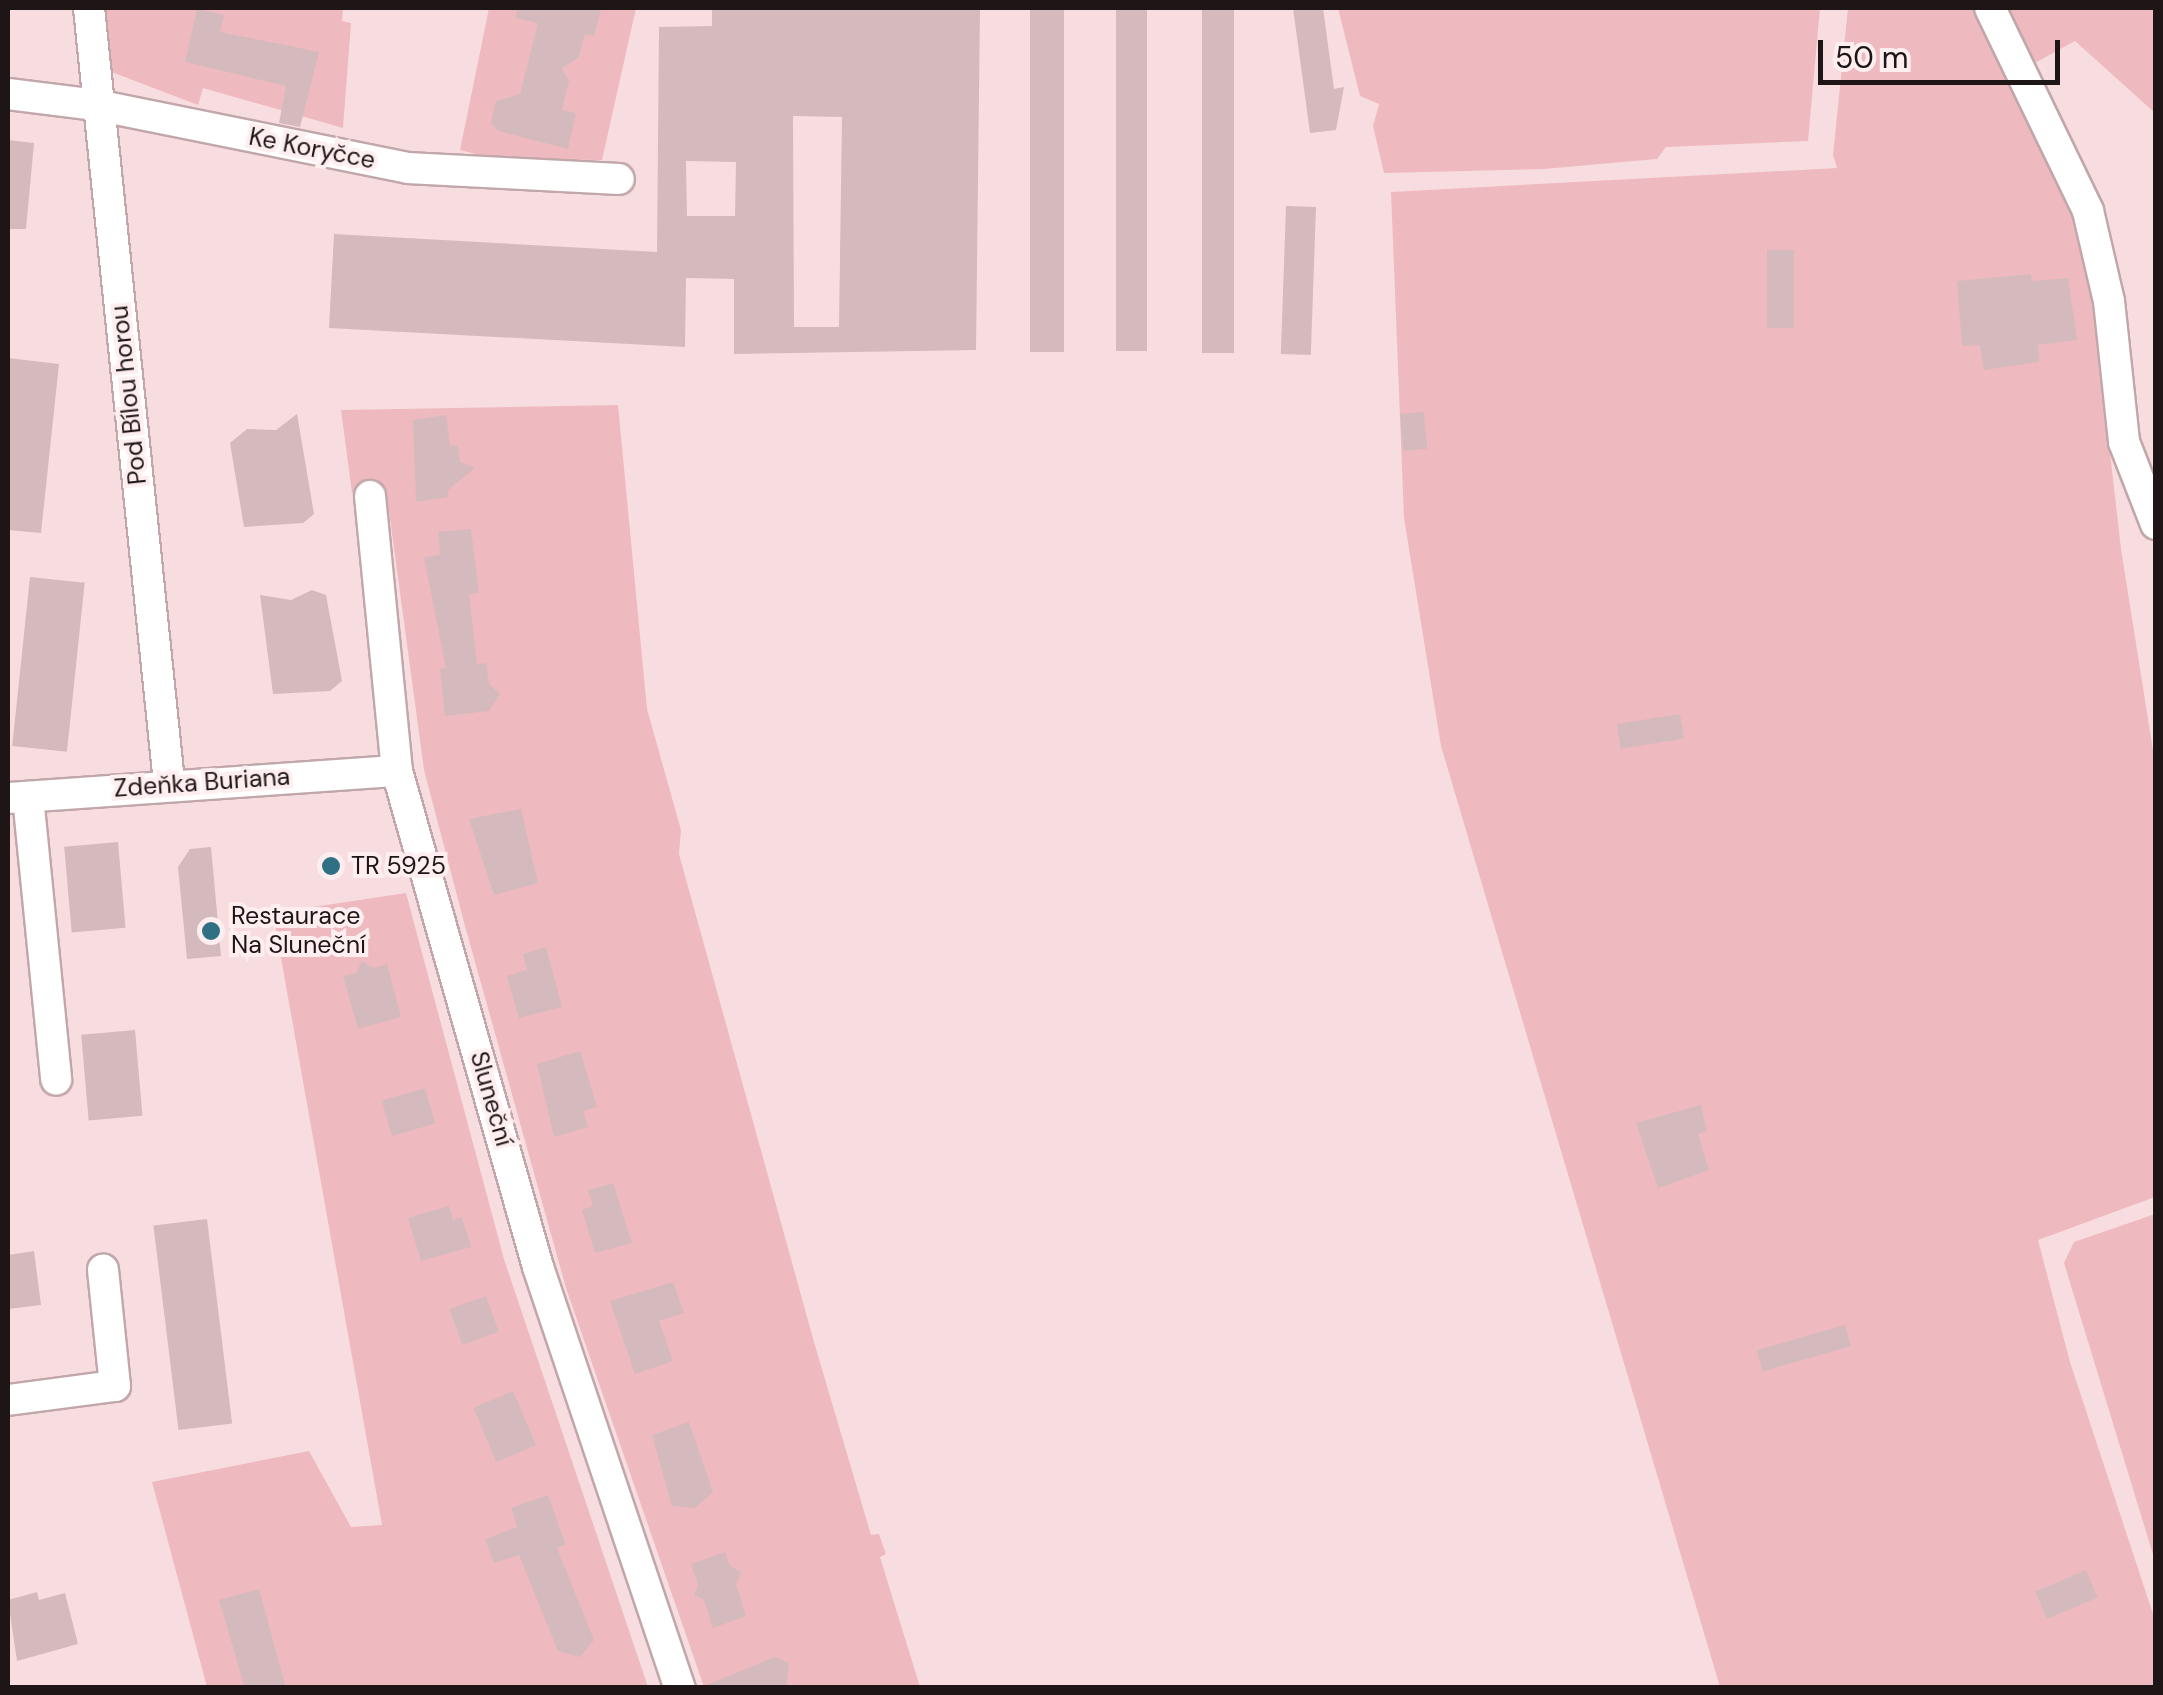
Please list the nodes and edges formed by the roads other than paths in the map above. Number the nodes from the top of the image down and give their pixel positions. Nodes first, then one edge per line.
1 (89, 8) edge
2 (1990, 8) edge
3 (8, 94) edge
4 (96, 105) junction
5 (619, 179) dead end
6 (370, 496) dead end
7 (2156, 524) edge
8 (397, 771) junction
9 (170, 782) junction
10 (18, 798) edge
11 (56, 1080) dead end
12 (103, 1270) dead end
13 (8, 1400) edge
14 (680, 1688) edge

1 - 4 street, Pod Bílou horou
2 - 7 street
3 - 4 street, Ke Koryčce
4 - 5 street, Ke Koryčce
4 - 9 street, Pod Bílou horou
6 - 8 street, Sluneční
8 - 9 street, Zdeňka Buriana
8 - 14 street, Sluneční
9 - 10 street, Zdeňka Buriana
10 - 11 street
12 - 13 street

